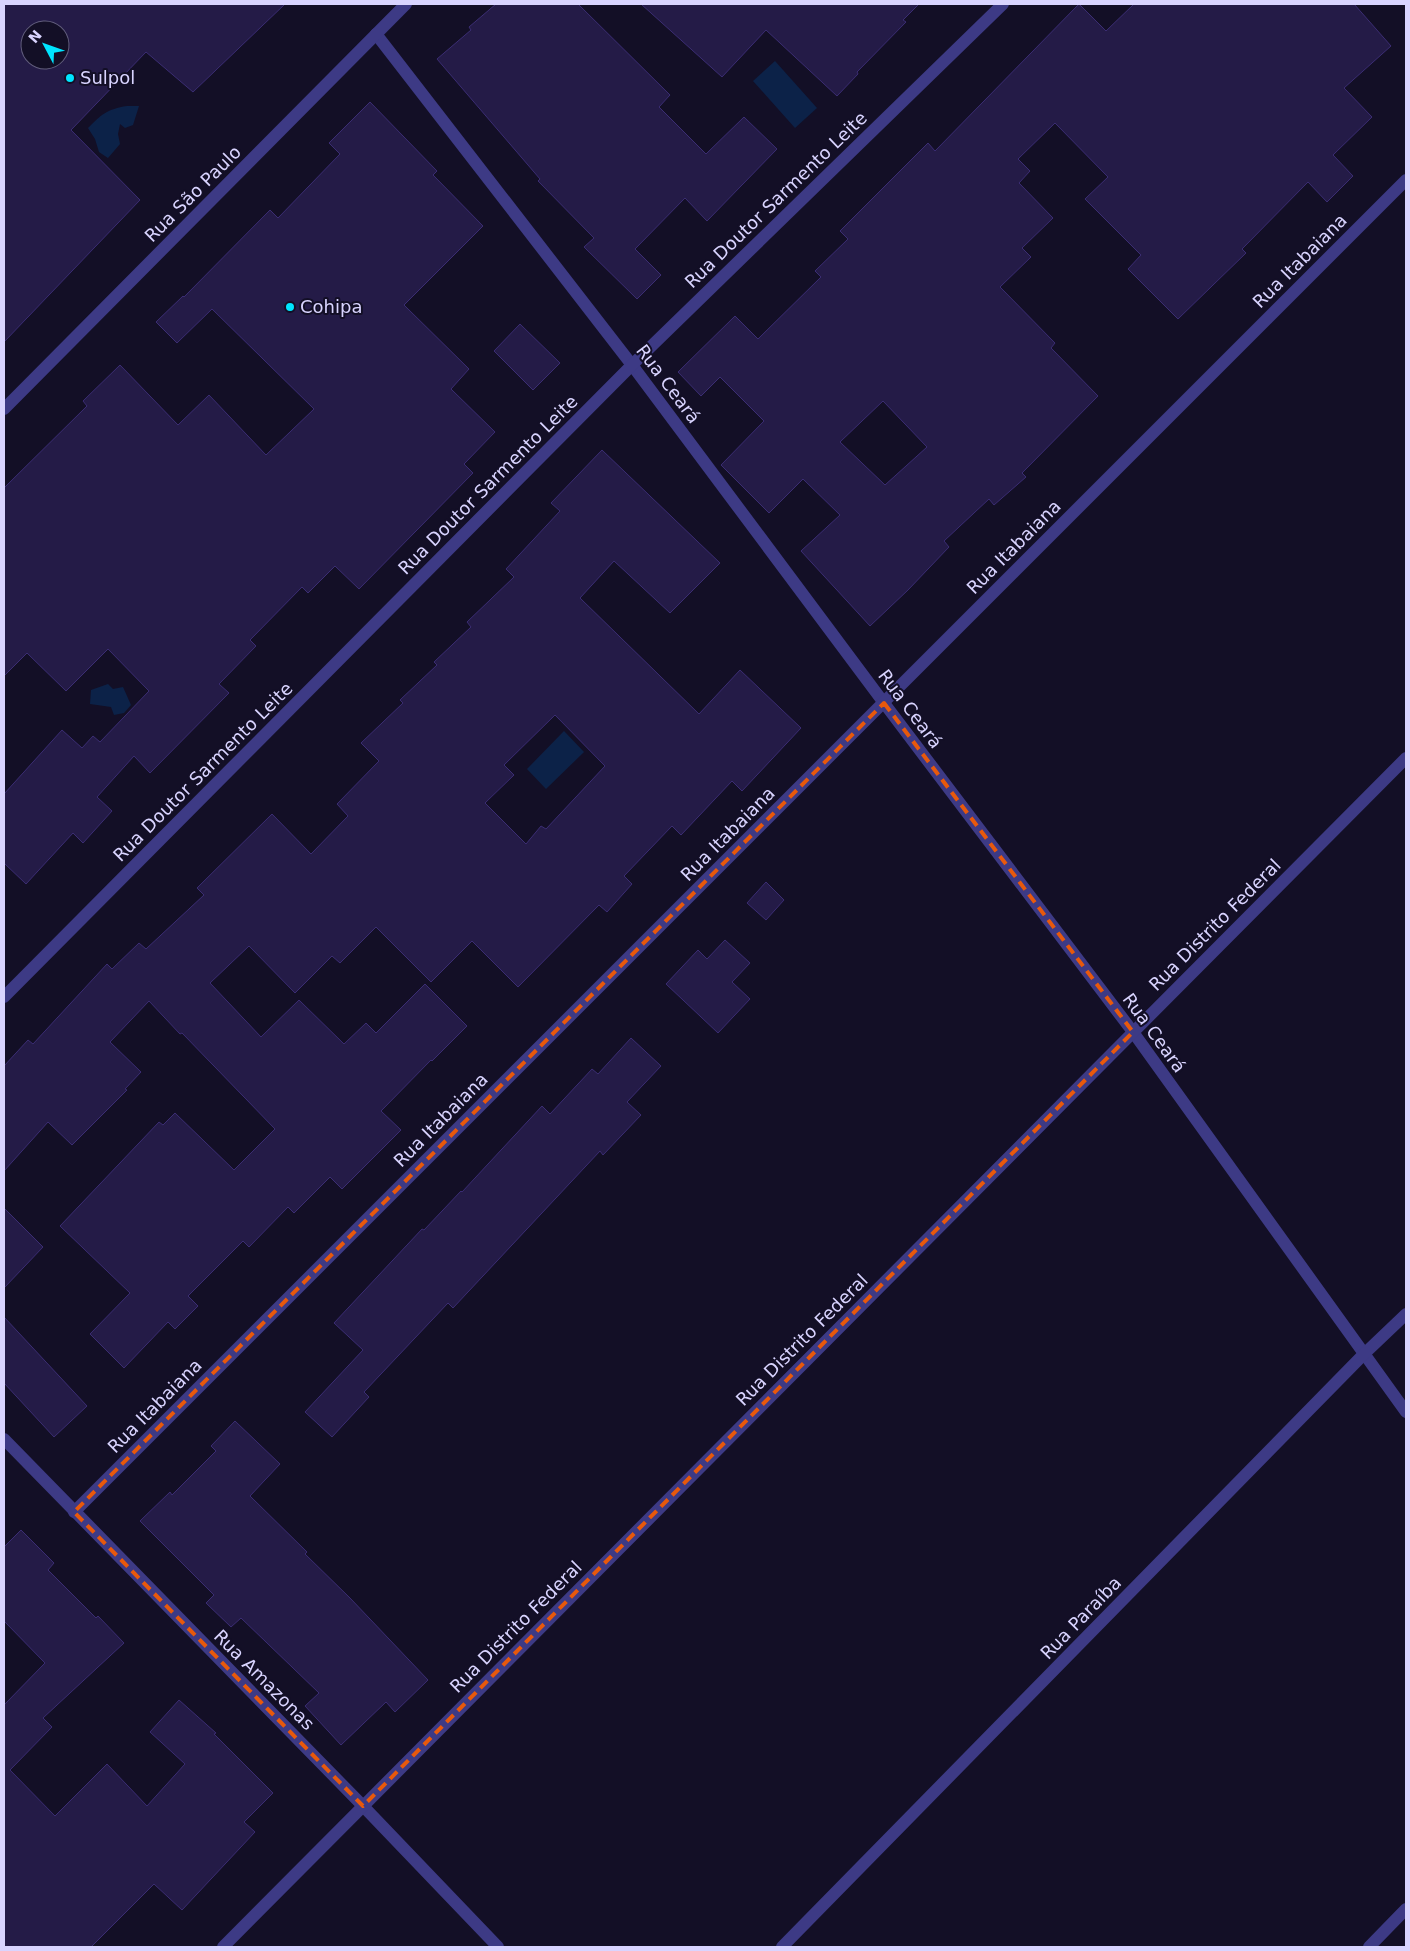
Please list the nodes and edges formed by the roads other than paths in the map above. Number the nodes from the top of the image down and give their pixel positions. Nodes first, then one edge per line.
1 (406, 4) edge
2 (1003, 4) edge
3 (376, 34) junction
4 (1406, 180) edge
5 (632, 365) junction
6 (4, 409) edge
7 (884, 703) junction
8 (1406, 758) edge
9 (4, 997) edge
10 (1133, 1032) junction
11 (1406, 1314) edge
12 (1364, 1355) junction
13 (1406, 1412) edge
14 (4, 1440) edge
15 (74, 1512) junction
16 (363, 1806) junction
17 (1406, 1909) edge
18 (223, 1947) edge
19 (498, 1947) edge
20 (782, 1947) edge
21 (1369, 1947) edge

1 - 3 street, Rua São Paulo
2 - 5 street, Rua Doutor Sarmento Leite
3 - 5 street, Rua Ceará
3 - 6 street, Rua São Paulo
4 - 7 street, Rua Itabaiana
5 - 7 street, Rua Ceará
5 - 9 street, Rua Doutor Sarmento Leite
7 - 10 street, Rua Ceará
7 - 15 street, Rua Itabaiana
8 - 10 street, Rua Distrito Federal
10 - 12 street, Rua Ceará
10 - 16 street, Rua Distrito Federal
11 - 12 street, Rua Paraíba
12 - 13 street, Rua Ceará
12 - 20 street, Rua Paraíba
14 - 15 street, Rua Amazonas
15 - 16 street, Rua Amazonas
16 - 18 street, Rua Distrito Federal
16 - 19 street, Rua Amazonas
17 - 21 street

